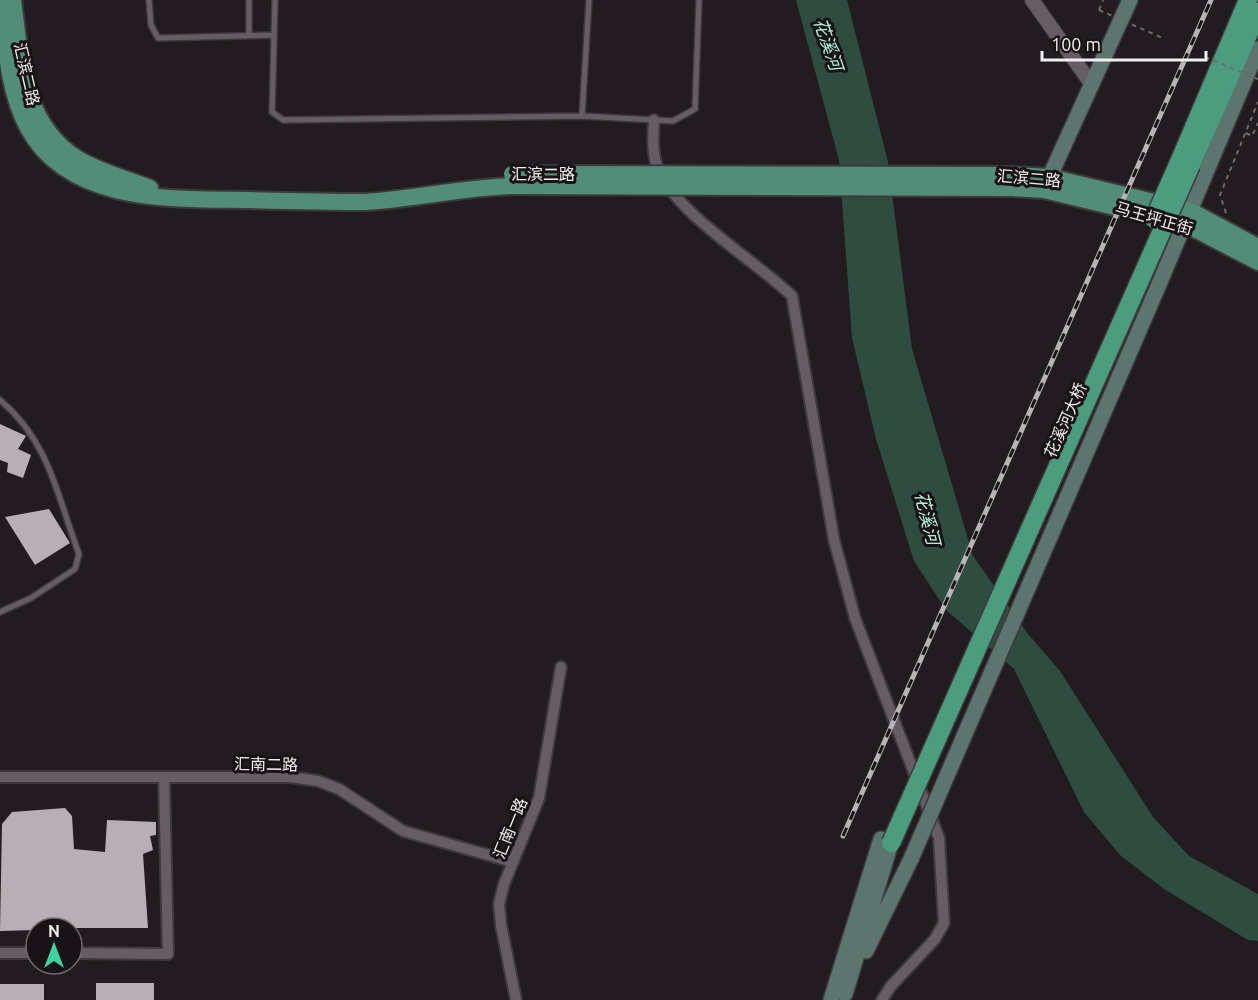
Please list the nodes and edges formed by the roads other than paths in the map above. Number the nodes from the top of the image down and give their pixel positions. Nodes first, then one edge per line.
1 (1, 0) edge
2 (13, 0) edge
3 (149, 0) edge
4 (249, 0) edge
5 (275, 0) edge
6 (589, 0) edge
7 (699, 0) edge
8 (1032, 0) edge
9 (1130, 0) edge
10 (1248, 0) edge
11 (1258, 12) edge
12 (249, 34) junction
13 (274, 34) junction
14 (1258, 49) edge
15 (1092, 85) junction
16 (582, 116) junction
17 (654, 120) junction
18 (1186, 162) junction
19 (1047, 184) junction
20 (158, 195) junction
21 (1188, 217) junction
22 (1258, 247) edge
23 (1258, 262) edge
24 (0, 400) edge
25 (0, 612) edge
26 (561, 666) dead end
27 (0, 777) edge
28 (164, 778) junction
29 (886, 841) joint
30 (513, 862) junction
31 (0, 953) edge
32 (24, 953) edge
33 (84, 953) edge
34 (840, 998) edge
35 (516, 1000) edge
36 (882, 1000) edge

1 - 20 main road, 汇滨二路
2 - 20 main road, 汇滨二路
3 - 12 lane
4 - 12 lane
5 - 13 lane
6 - 16 lane
7 - 17 lane
8 - 15 street
9 - 15 main road
10 - 18 highway, 花溪河大桥
11 - 18 highway
12 - 13 lane
13 - 16 lane
14 - 21 main road, 花溪河大桥
15 - 19 main road
16 - 17 lane
17 - 36 street
18 - 29 highway, 花溪河大桥, bridge
19 - 20 main road, 汇滨二路, bridge
19 - 21 main road, 马王坪正街
21 - 22 main road, 马王坪正街
21 - 23 main road, 马王坪正街
21 - 34 main road, 花溪河大桥, bridge
24 - 25 lane
26 - 30 street, 汇南一路
27 - 28 street, 汇南二路
28 - 30 street, 汇南二路
28 - 33 street
29 - 34 main road
30 - 35 street, 汇南一路
31 - 32 street

